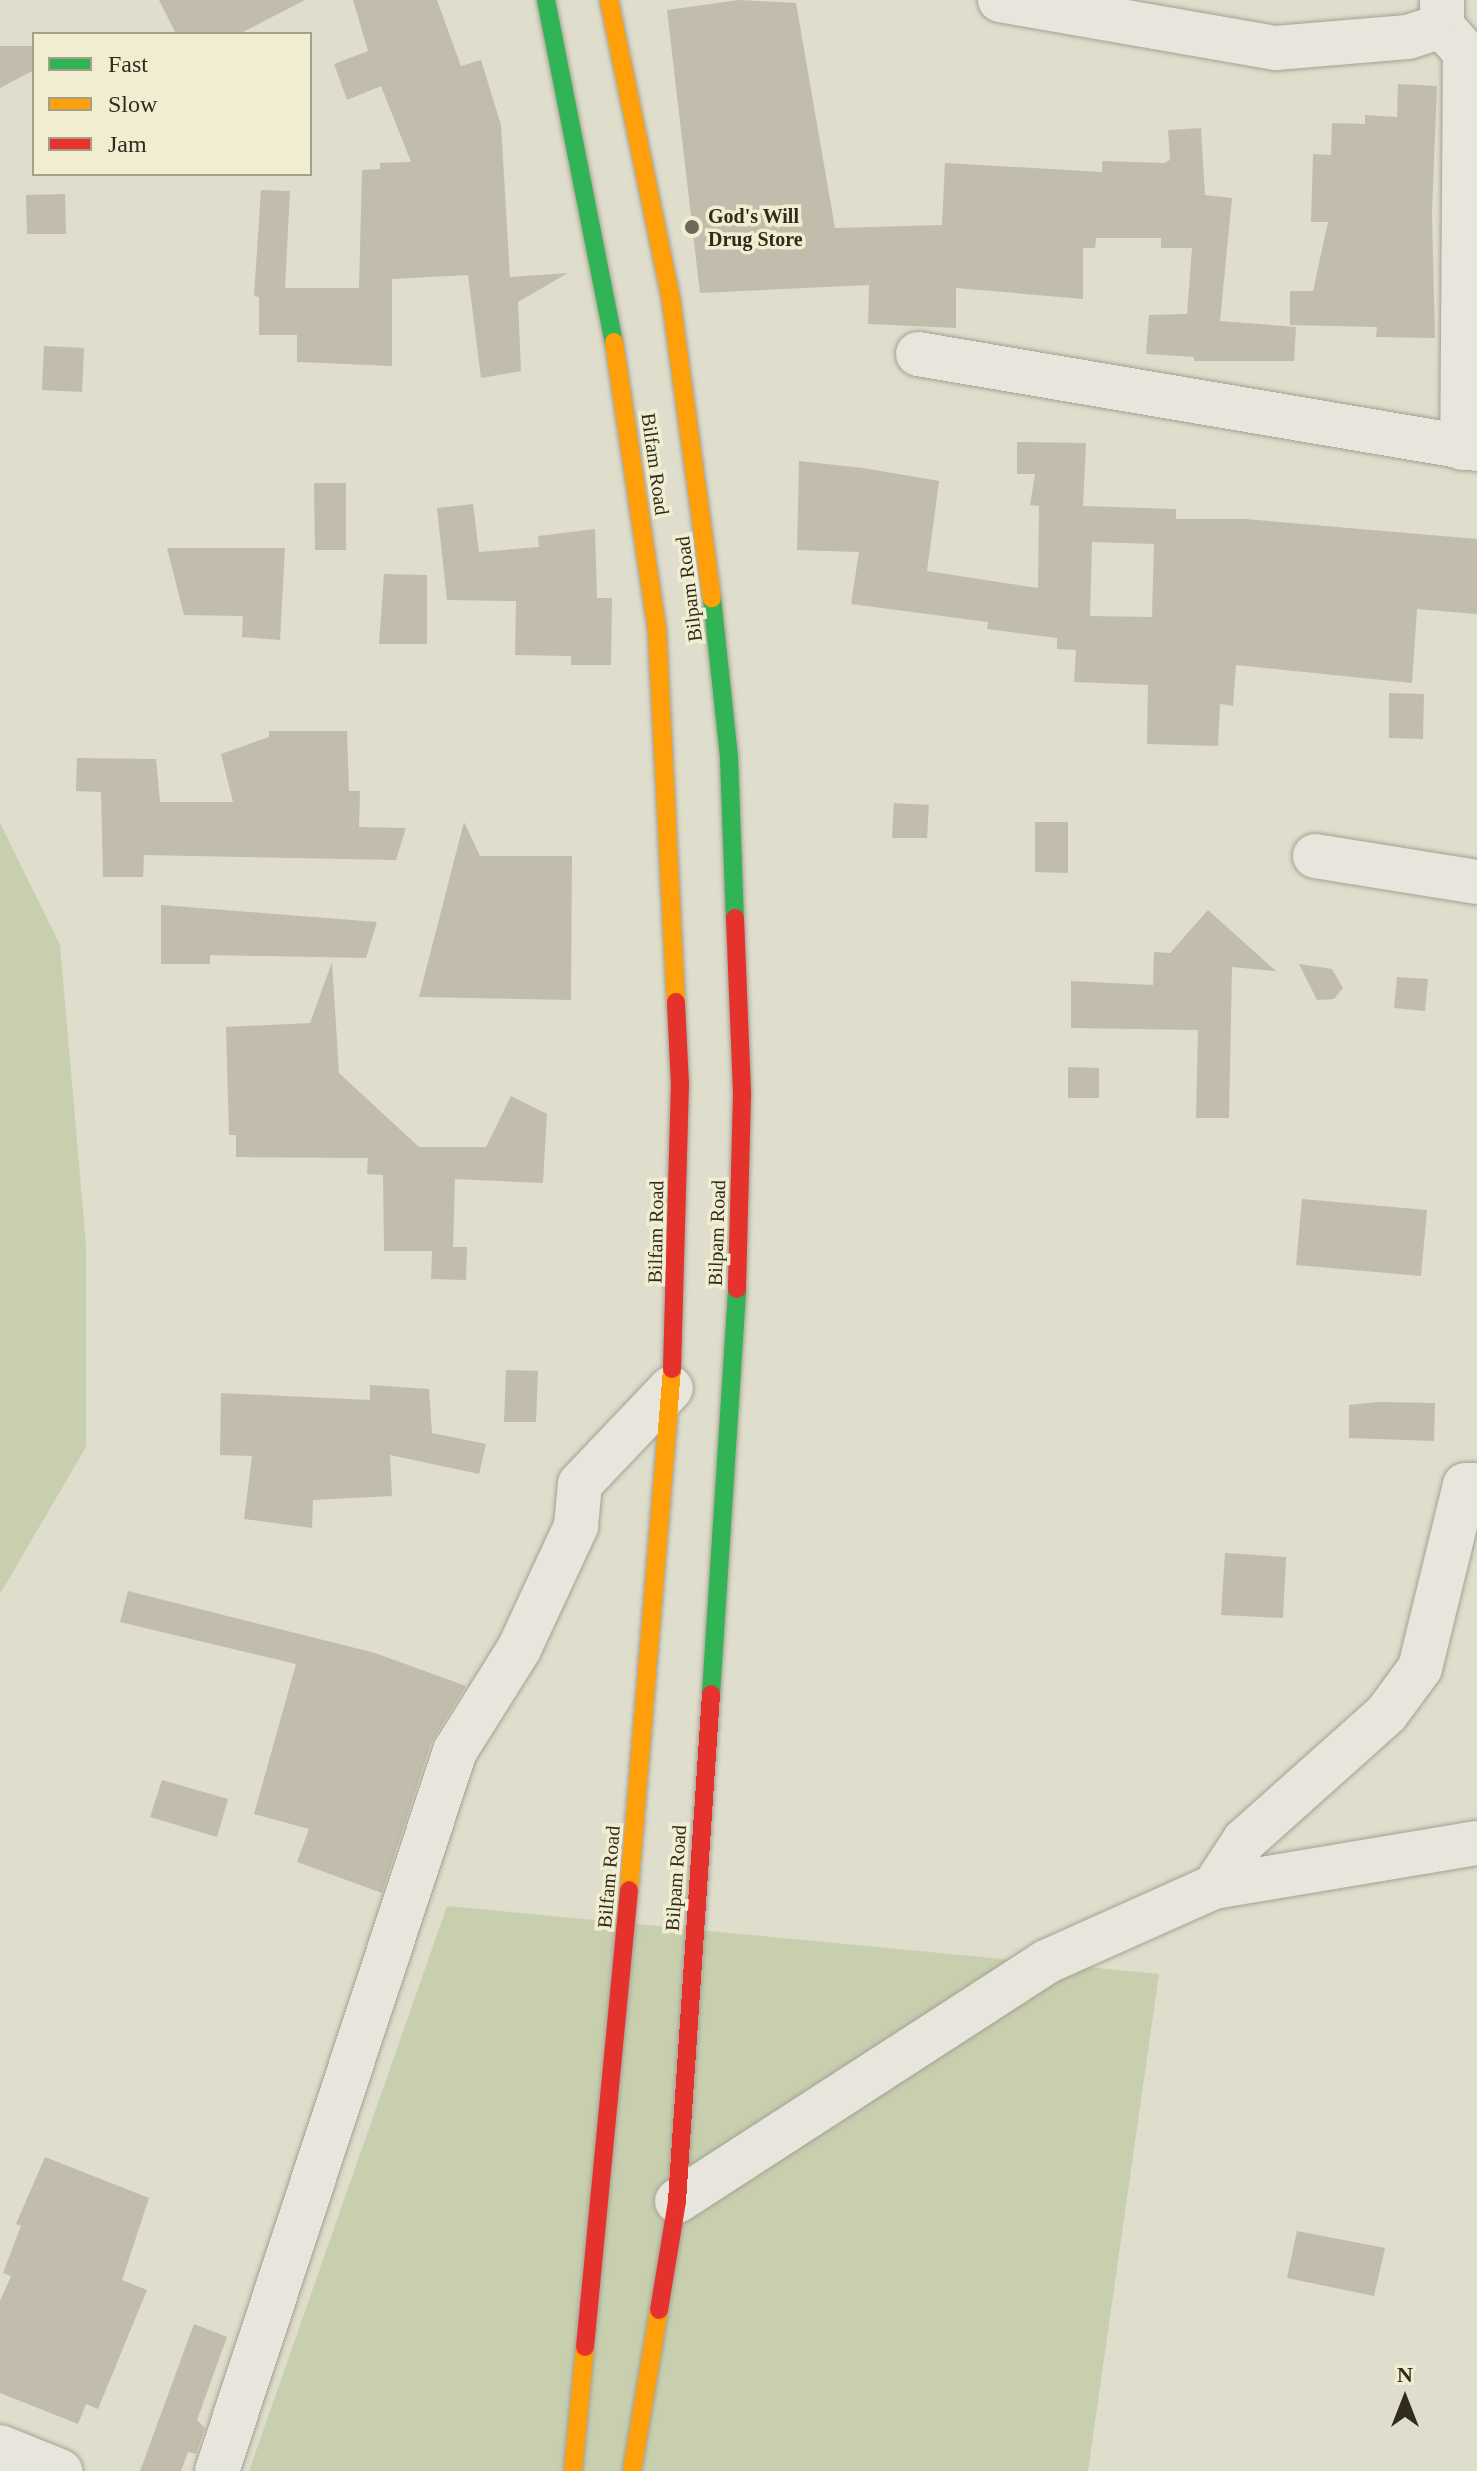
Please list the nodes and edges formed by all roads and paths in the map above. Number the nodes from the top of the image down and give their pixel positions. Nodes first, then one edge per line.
1 (546, 0) edge
2 (609, 0) edge
3 (1000, 0) edge
4 (1457, 33) edge
5 (918, 354) dead end
6 (1469, 449) edge
7 (1315, 856) dead end
8 (1477, 882) edge
9 (671, 1388) junction
10 (1477, 1485) edge
11 (1477, 1843) edge
12 (1214, 1887) junction
13 (677, 2201) junction
14 (0, 2447) edge
15 (60, 2471) edge
16 (217, 2471) edge
17 (246, 2471) edge
18 (573, 2471) edge
19 (632, 2471) edge

1 - 9 main road, Bilfam Road
2 - 13 main road, Bilpam Road
3 - 4 street
4 - 6 street
5 - 6 street
7 - 8 street
9 - 16 street
9 - 18 main road, Bilfam Road
10 - 12 street
11 - 12 street
12 - 13 street
13 - 19 main road, Bilpam Road
14 - 15 street
16 - 17 street

